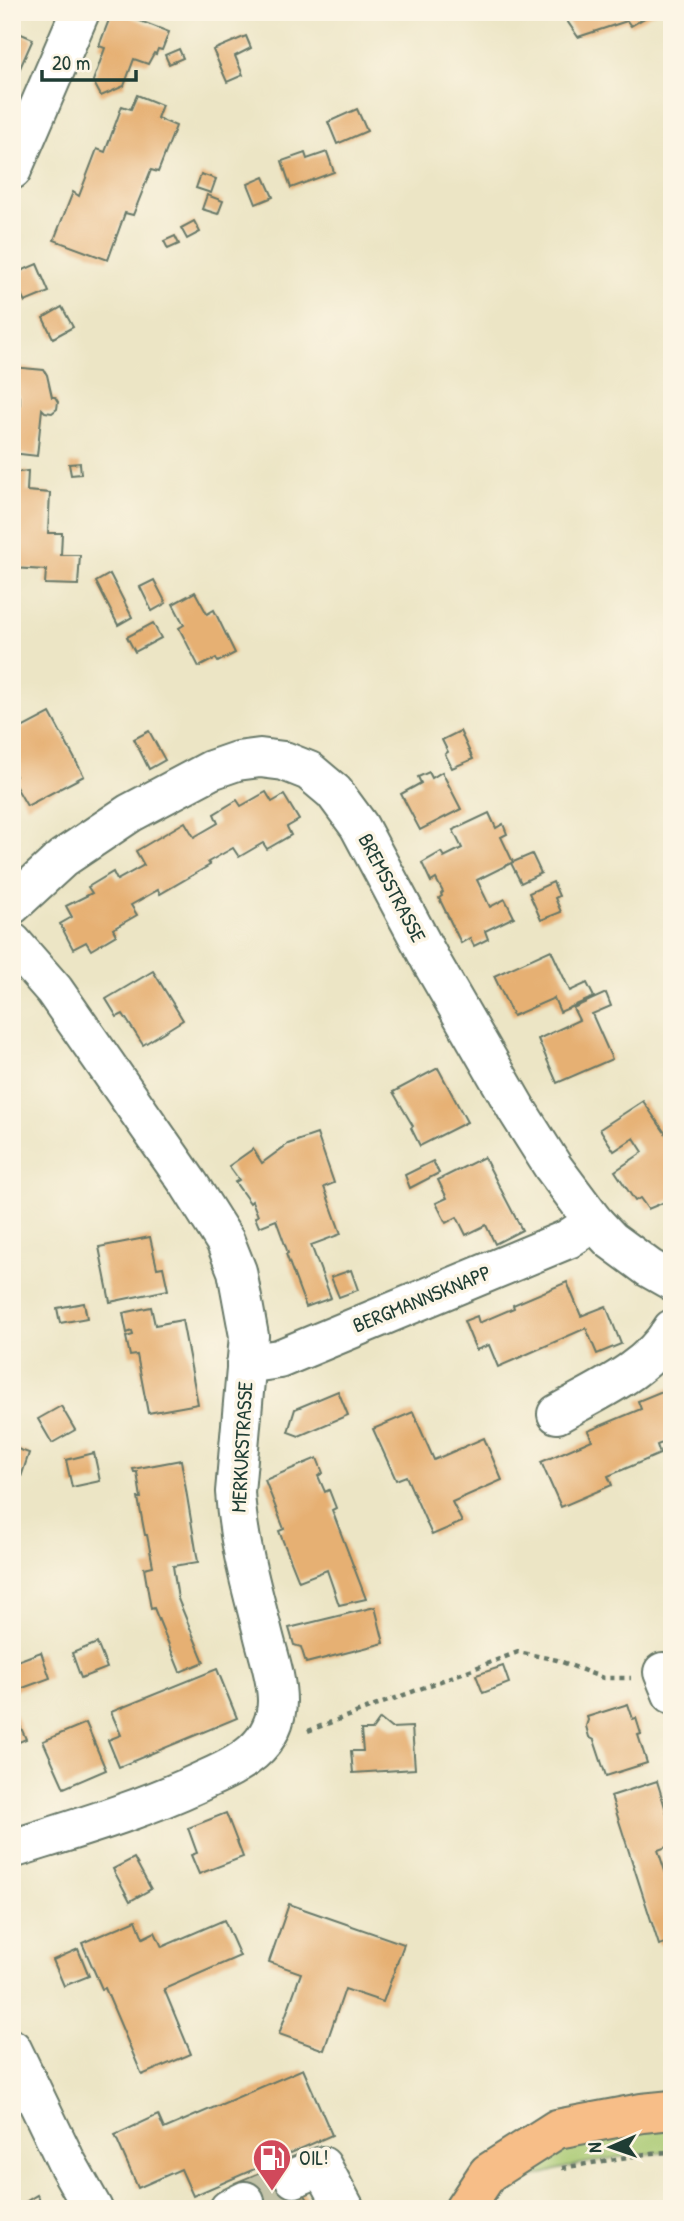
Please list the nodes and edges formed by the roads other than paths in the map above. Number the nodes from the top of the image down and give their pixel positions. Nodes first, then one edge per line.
1 (80, 12) edge
2 (12, 170) edge
3 (12, 905) edge
4 (12, 942) edge
5 (594, 1223) junction
6 (672, 1281) edge
7 (672, 1329) edge
8 (247, 1364) junction
9 (557, 1414) dead end
10 (12, 1849) edge
11 (12, 2049) edge
12 (672, 2110) edge
13 (294, 2178) tunnel mouth
14 (93, 2209) edge
15 (345, 2209) edge
16 (464, 2209) edge

1 - 2 street
3 - 5 street, BREMSSTRASSE
4 - 8 street, MERKURSTRASSE
5 - 6 street, BREMSSTRASSE
5 - 8 street, BERGMANNSKNAPP
7 - 9 street
8 - 10 street, MERKURSTRASSE
11 - 14 street
12 - 16 main road
13 - 15 street

